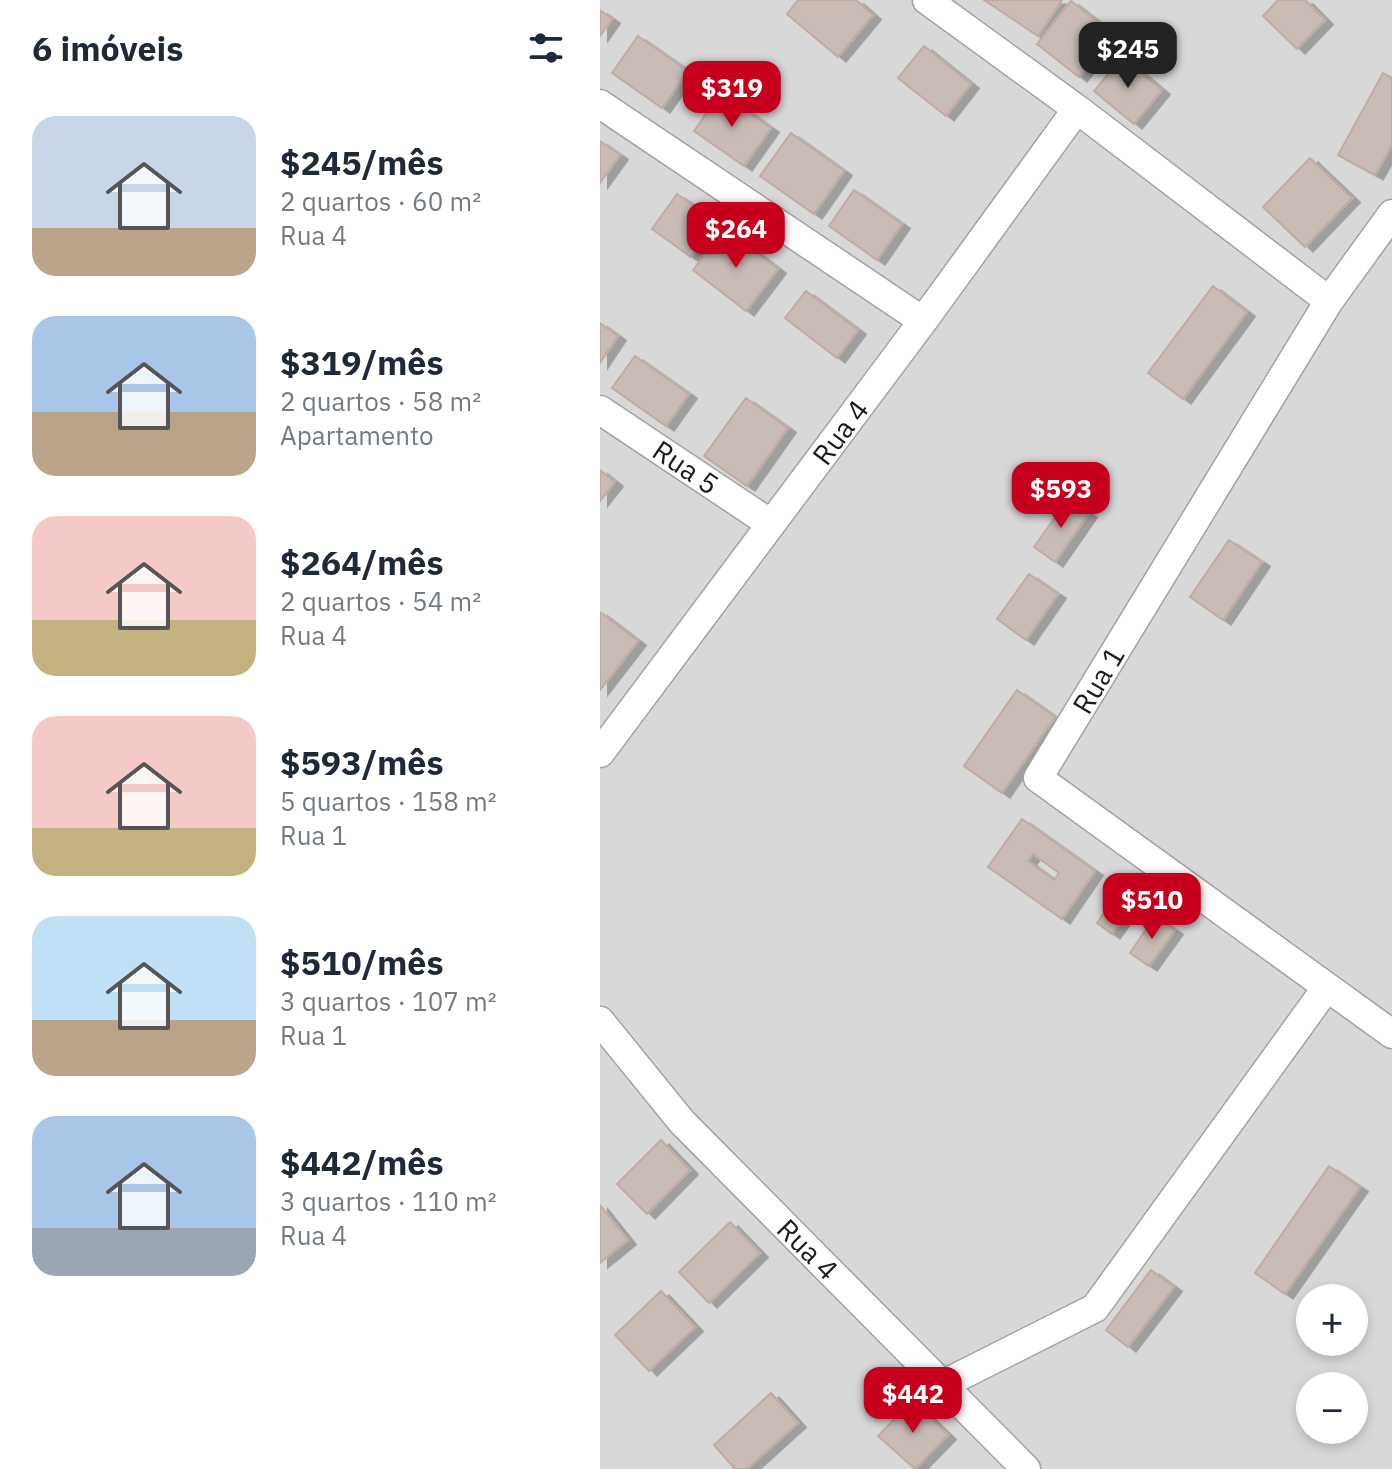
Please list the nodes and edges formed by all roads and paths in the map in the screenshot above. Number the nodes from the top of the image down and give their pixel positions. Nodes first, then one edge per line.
1 (927, 0) edge
2 (600, 104) edge
3 (1077, 109) junction
4 (1392, 214) edge
5 (1329, 301) junction
6 (923, 321) junction
7 (600, 410) edge
8 (771, 524) junction
9 (601, 747) edge
10 (1327, 987) junction
11 (600, 1021) edge
12 (1392, 1034) edge
13 (942, 1385) junction
14 (1026, 1469) edge

1 - 3 street
2 - 6 street
3 - 5 street
3 - 6 street, Rua 4
4 - 5 street, Rua 1
5 - 10 street, Rua 1
6 - 8 street, Rua 4
7 - 8 street, Rua 5
8 - 9 street, Rua 4
10 - 12 street, Rua 1
10 - 13 street
11 - 13 street, Rua 4
13 - 14 street, Rua 4

